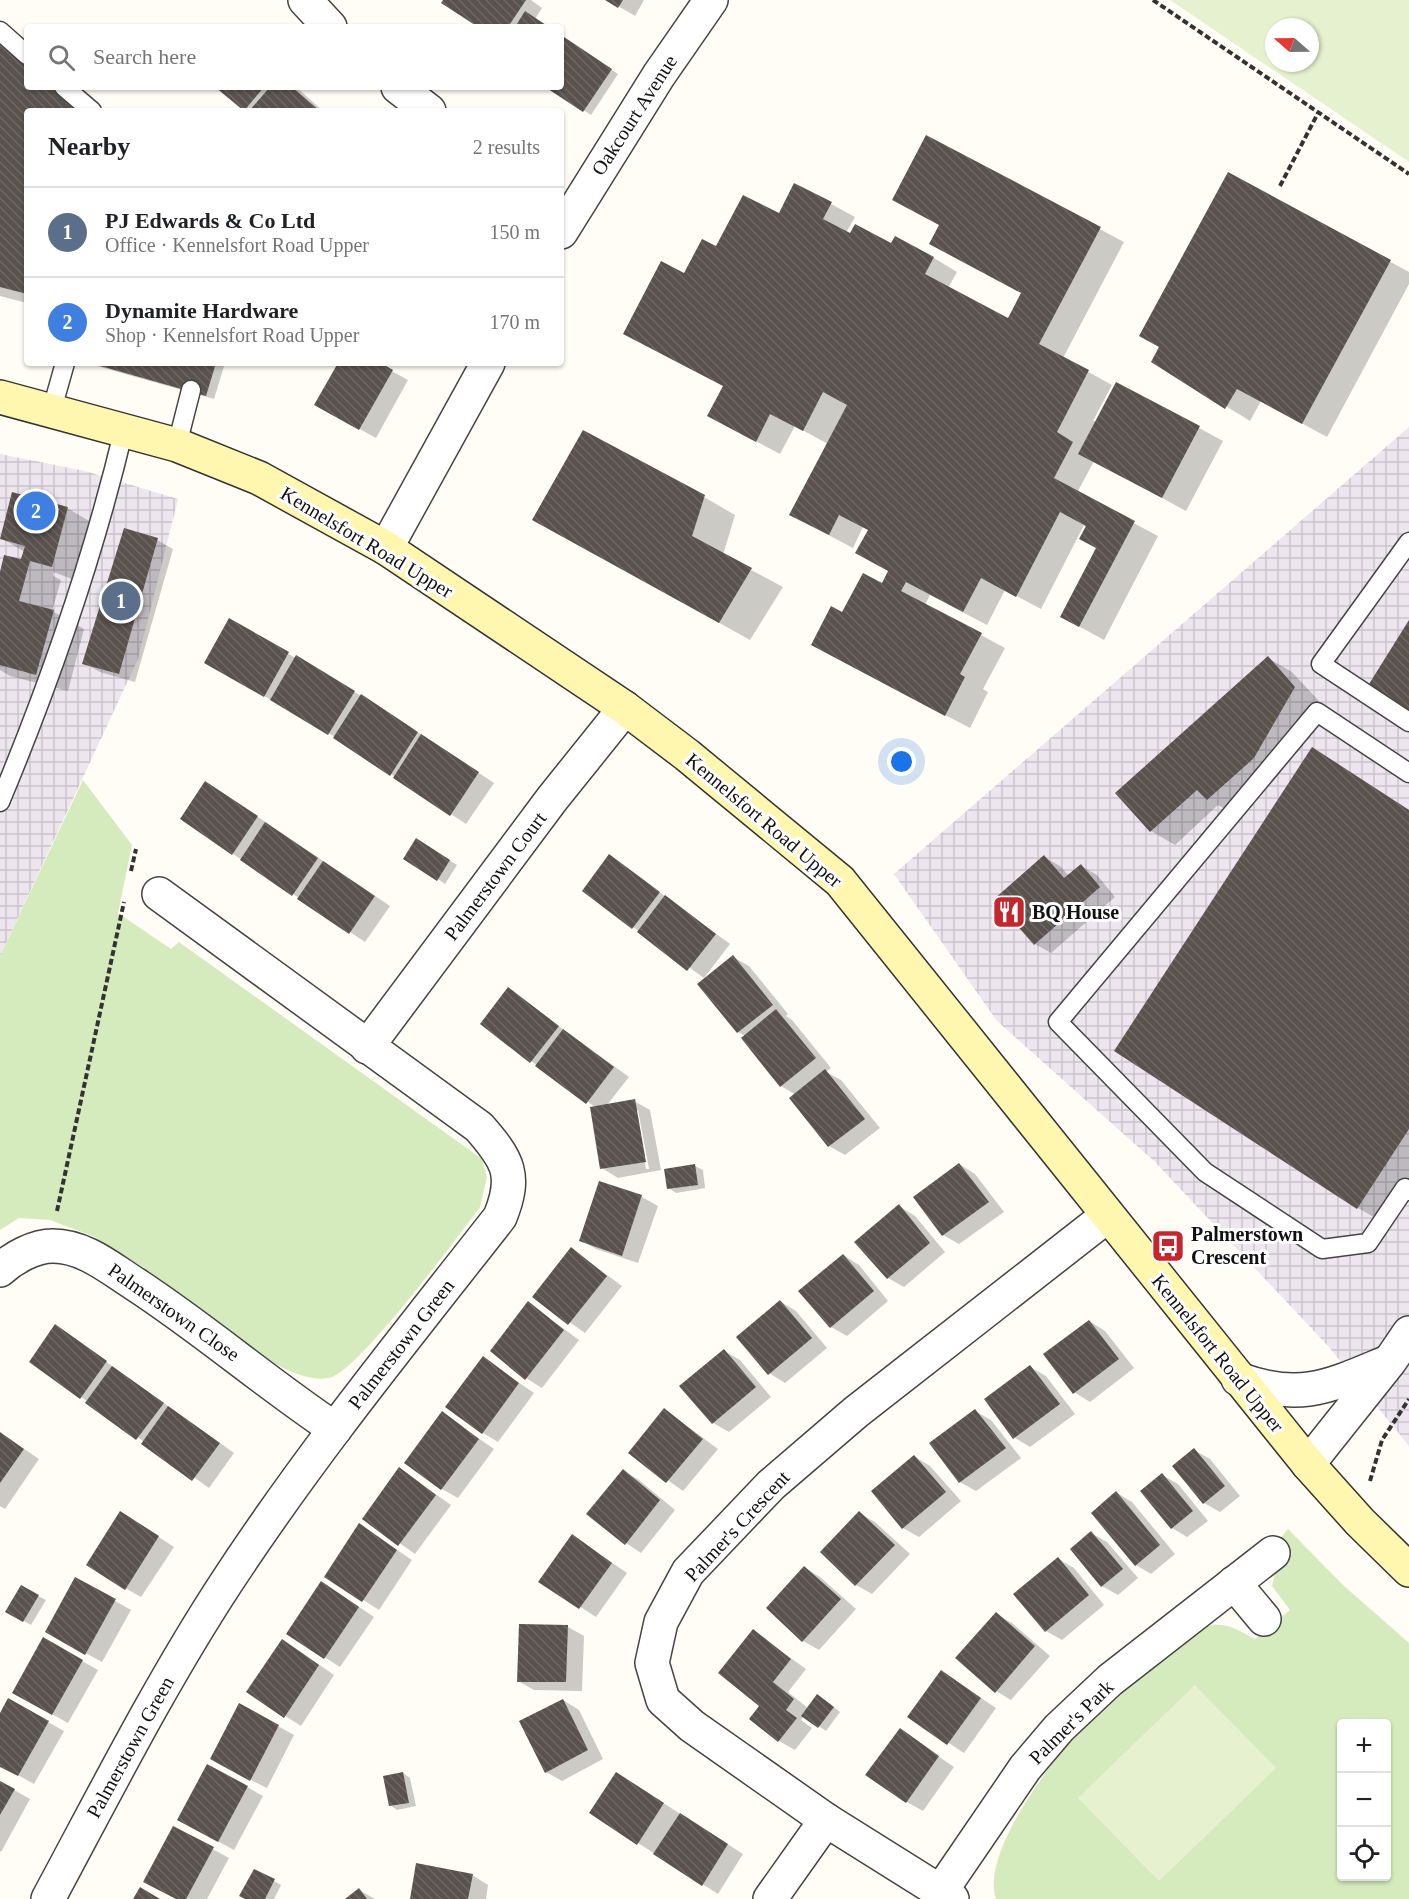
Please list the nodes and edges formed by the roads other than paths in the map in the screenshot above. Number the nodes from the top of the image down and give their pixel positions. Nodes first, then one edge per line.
1 (306, 0) edge
2 (711, 0) edge
3 (327, 24) edge
4 (0, 31) edge
5 (24, 52) edge
6 (68, 90) edge
7 (402, 90) edge
8 (88, 108) edge
9 (425, 108) edge
10 (565, 214) edge
11 (64, 366) edge
12 (486, 366) edge
13 (191, 390) dead end
14 (0, 397) edge
15 (52, 410) junction
16 (124, 429) junction
17 (177, 445) junction
18 (1409, 542) edge
19 (386, 548) junction
20 (625, 708) junction
21 (1409, 722) edge
22 (1409, 772) edge
23 (0, 802) edge
24 (159, 894) dead end
25 (367, 1047) junction
26 (1409, 1191) edge
27 (1107, 1216) junction
28 (0, 1270) edge
29 (1409, 1333) edge
30 (1390, 1362) junction
31 (1238, 1379) junction
32 (335, 1429) junction
33 (1308, 1464) junction
34 (1273, 1553) dead end
35 (1409, 1570) edge
36 (1234, 1583) junction
37 (1264, 1619) dead end
38 (826, 1820) junction
39 (946, 1895) edge
40 (48, 1899) edge
41 (770, 1899) edge

1 - 3 street
2 - 10 street, Oakcourt Avenue
4 - 5 lane
6 - 8 lane
7 - 9 street
11 - 15 lane
12 - 19 street
13 - 17 lane
14 - 15 street, Kennelsfort Road Upper
15 - 16 street, Kennelsfort Road Upper
16 - 17 street, Kennelsfort Road Upper
16 - 23 lane
17 - 19 street, Kennelsfort Road Upper
18 - 21 lane
19 - 20 street, Kennelsfort Road Upper
20 - 25 street, Palmerstown Court
20 - 27 street, Kennelsfort Road Upper
22 - 26 lane
24 - 25 street, Palmerstown Green
25 - 32 street, Palmerstown Green
27 - 31 street, Kennelsfort Road Upper
27 - 38 street, Palmer's Crescent
28 - 32 street, Palmerstown Close
29 - 30 street
30 - 31 street
30 - 33 street
31 - 33 street, Kennelsfort Road Upper
32 - 40 street, Palmerstown Green
33 - 35 street, Kennelsfort Road Upper
34 - 36 street, Palmer's Park
36 - 37 street
36 - 39 street, Palmer's Park
38 - 39 street, Palmer's Crescent
38 - 41 street

